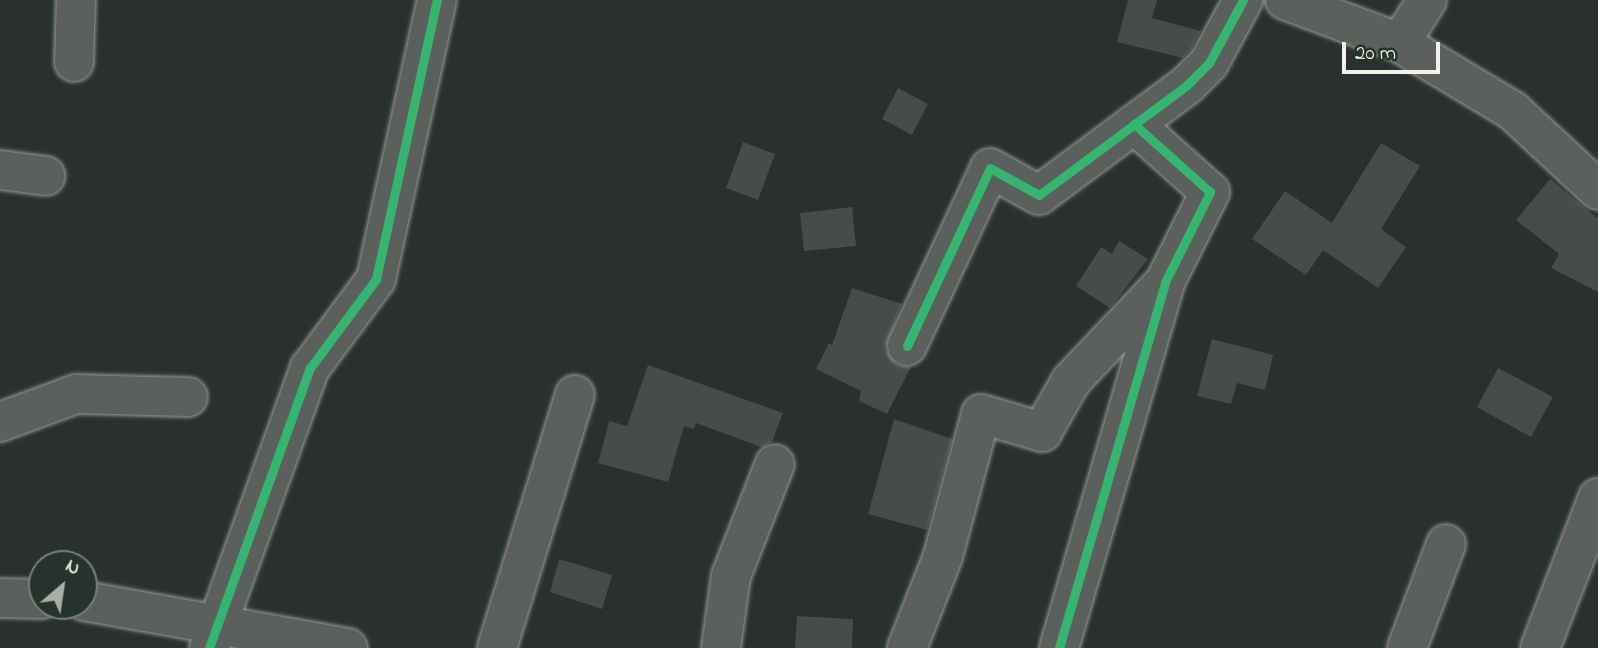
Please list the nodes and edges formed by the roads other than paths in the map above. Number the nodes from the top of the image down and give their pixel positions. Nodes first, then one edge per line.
1 (76, 0) edge
2 (437, 0) edge
3 (1242, 0) edge
4 (1285, 0) edge
5 (1427, 0) edge
6 (1400, 43) junction
7 (74, 62) dead end
8 (1134, 124) junction
9 (0, 170) edge
10 (46, 176) dead end
11 (1598, 190) edge
12 (1165, 282) junction
13 (907, 346) dead end
14 (575, 395) dead end
15 (188, 397) dead end
16 (0, 422) edge
17 (775, 464) dead end
18 (1598, 498) edge
19 (1446, 544) dead end
20 (0, 598) edge
21 (28, 599) edge
22 (98, 605) edge
23 (212, 636) edge
24 (348, 648) edge
25 (497, 648) edge
26 (721, 648) edge
27 (906, 648) edge
28 (1059, 648) edge
29 (1407, 648) edge
30 (1540, 648) edge

1 - 7 street
2 - 23 street
3 - 8 street
4 - 6 street
5 - 6 street
6 - 11 street
8 - 12 street
8 - 13 street
9 - 10 street
12 - 27 street
12 - 28 street
14 - 25 street
15 - 16 street
17 - 26 street
18 - 30 street
19 - 29 street
20 - 21 street
22 - 23 street
23 - 24 street

